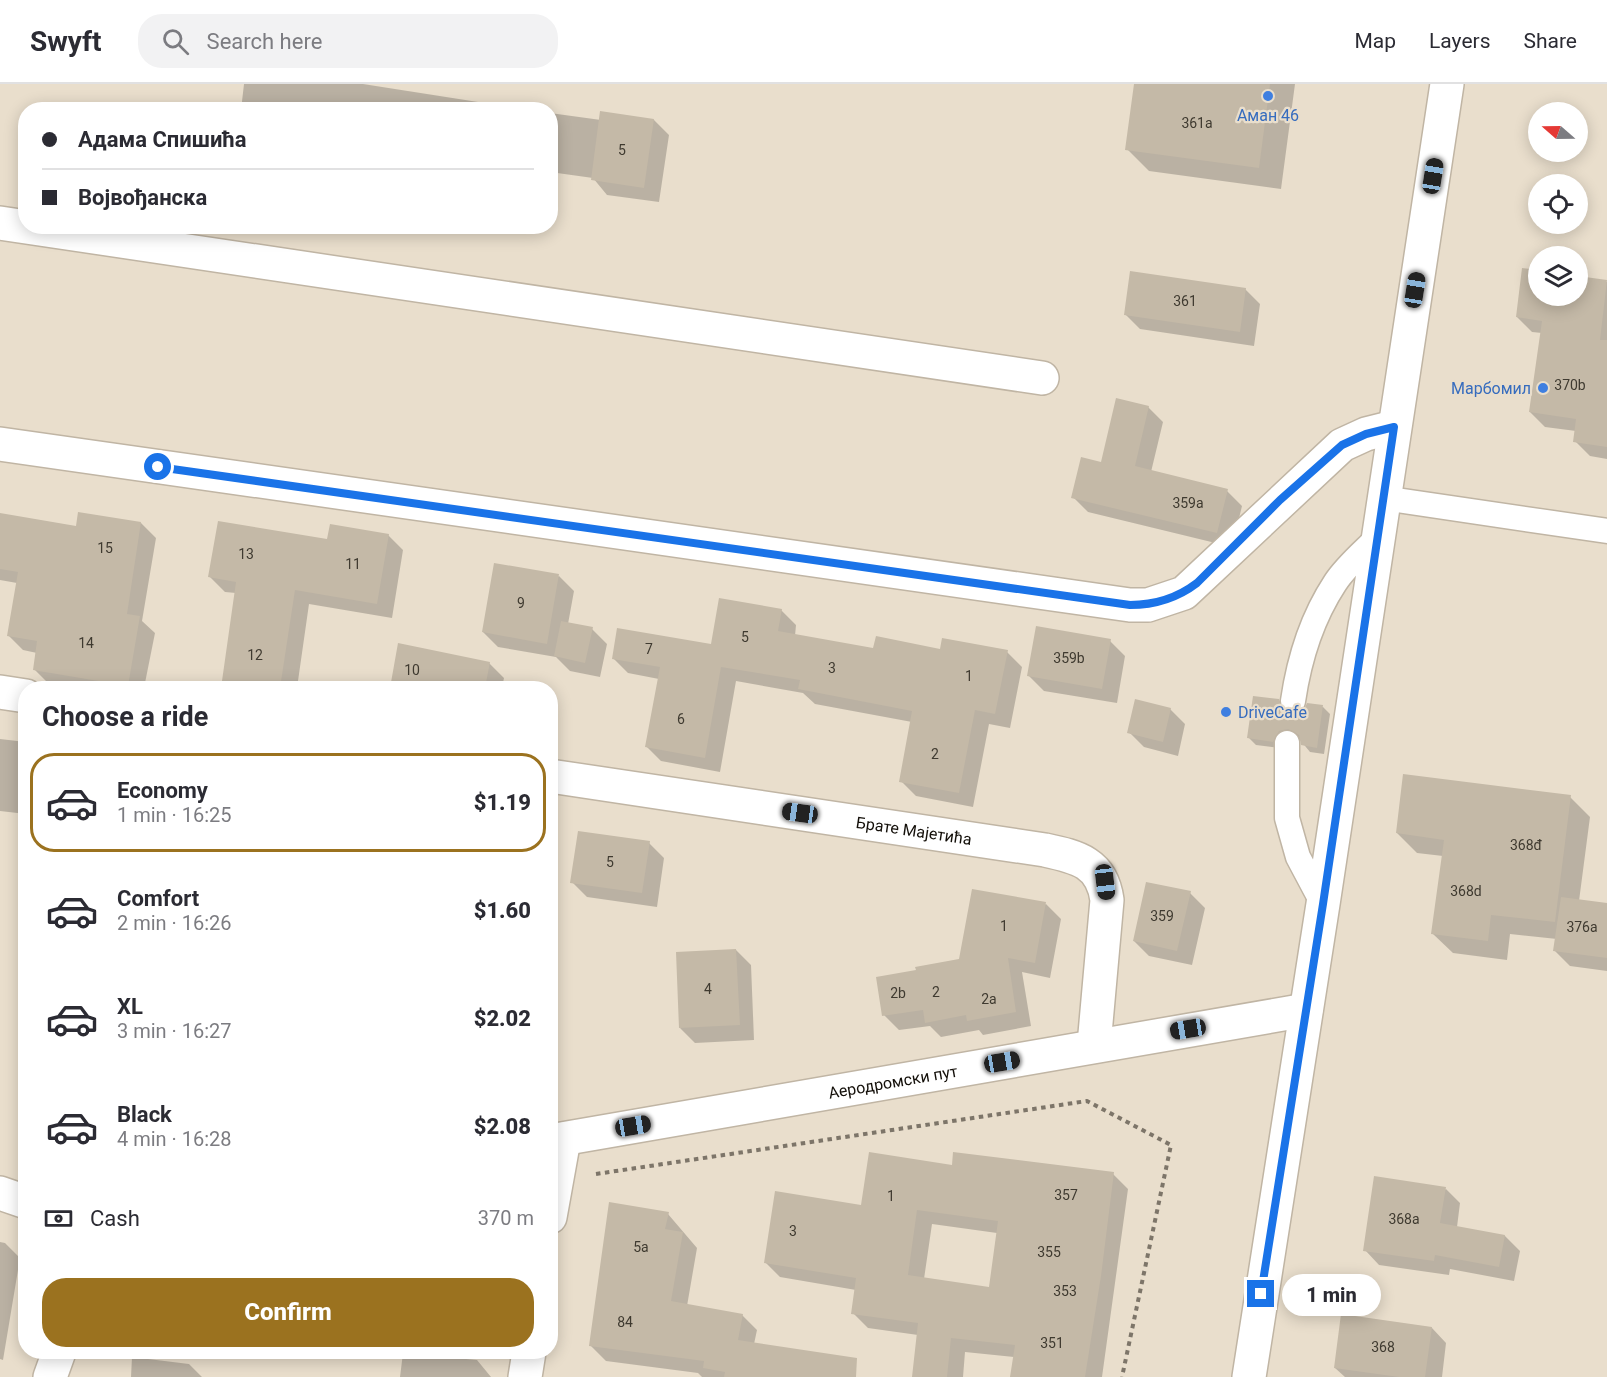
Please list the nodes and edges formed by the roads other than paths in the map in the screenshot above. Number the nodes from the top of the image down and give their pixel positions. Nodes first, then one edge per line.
1 (1447, 84) edge
2 (0, 223) edge
3 (18, 226) edge
4 (74, 234) edge
5 (1042, 378) dead end
6 (1394, 427) junction
7 (0, 444) edge
8 (1383, 498) junction
9 (1607, 531) edge
10 (1377, 538) junction
11 (0, 692) edge
12 (18, 695) edge
13 (1293, 701) dead end
14 (1287, 743) dead end
15 (558, 777) edge
16 (1323, 904) junction
17 (1306, 1010) junction
18 (1094, 1045) junction
19 (558, 1140) edge
20 (0, 1193) edge
21 (18, 1199) edge
22 (56, 1359) edge
23 (528, 1359) edge
24 (50, 1377) edge
25 (525, 1377) edge
26 (1249, 1377) edge

1 - 6 street
2 - 3 street
4 - 5 street
6 - 7 street
6 - 8 street
8 - 9 lane
8 - 10 street
10 - 13 lane
10 - 16 street
11 - 12 street
14 - 16 lane
15 - 18 street, Брате Мајетића
16 - 17 street
17 - 18 street, Аеродромски пут
17 - 26 street
18 - 19 street, Аеродромски пут
20 - 21 street
22 - 24 street
23 - 25 street

